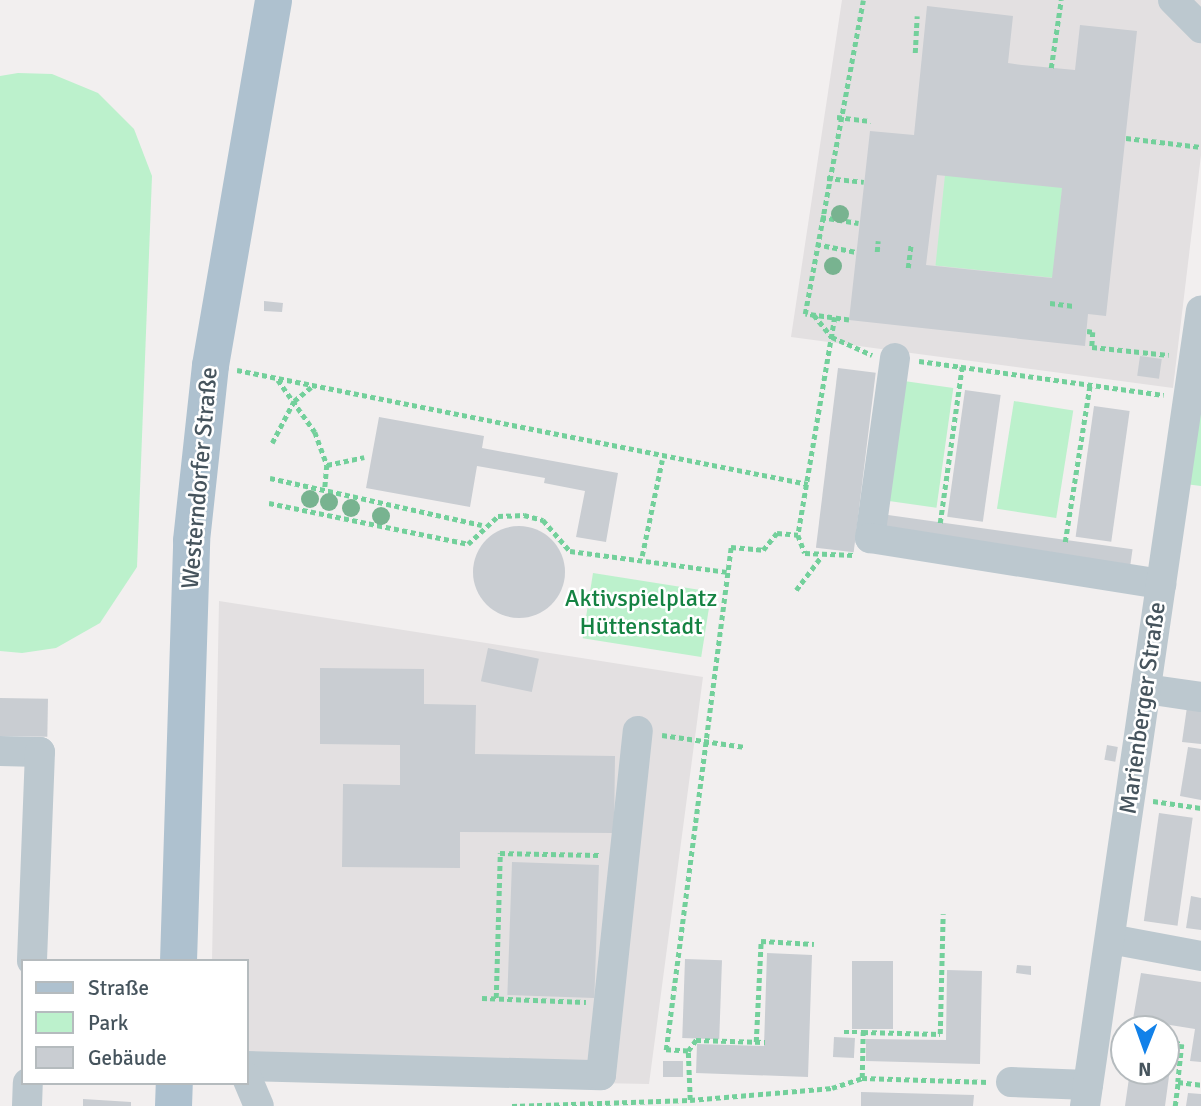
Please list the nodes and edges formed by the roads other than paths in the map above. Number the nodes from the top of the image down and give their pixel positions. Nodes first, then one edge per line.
1 (272, 0) edge
2 (1173, 0) edge
3 (1201, 28) edge
4 (1201, 310) edge
5 (895, 358) dead end
6 (1161, 584) junction
7 (1146, 689) junction
8 (1201, 697) edge
9 (638, 731) road end
10 (0, 751) edge
11 (1110, 939) junction
12 (1201, 956) edge
13 (32, 959) edge
14 (178, 959) edge
15 (248, 1066) edge
16 (248, 1080) edge
17 (1011, 1082) road end
18 (28, 1085) edge
19 (174, 1085) edge
20 (1087, 1095) edge
21 (27, 1106) edge
22 (173, 1106) edge
23 (259, 1106) edge

1 - 14 main road, Westerndorfer Straße
2 - 3 street
4 - 6 street, Marienberger Straße
5 - 6 street
6 - 7 street, Marienberger Straße
7 - 8 street
7 - 11 street, Marienberger Straße
9 - 15 street
10 - 13 street
11 - 12 street
11 - 20 street, Marienberger Straße
16 - 23 street
17 - 20 street
18 - 21 street
19 - 22 main road

